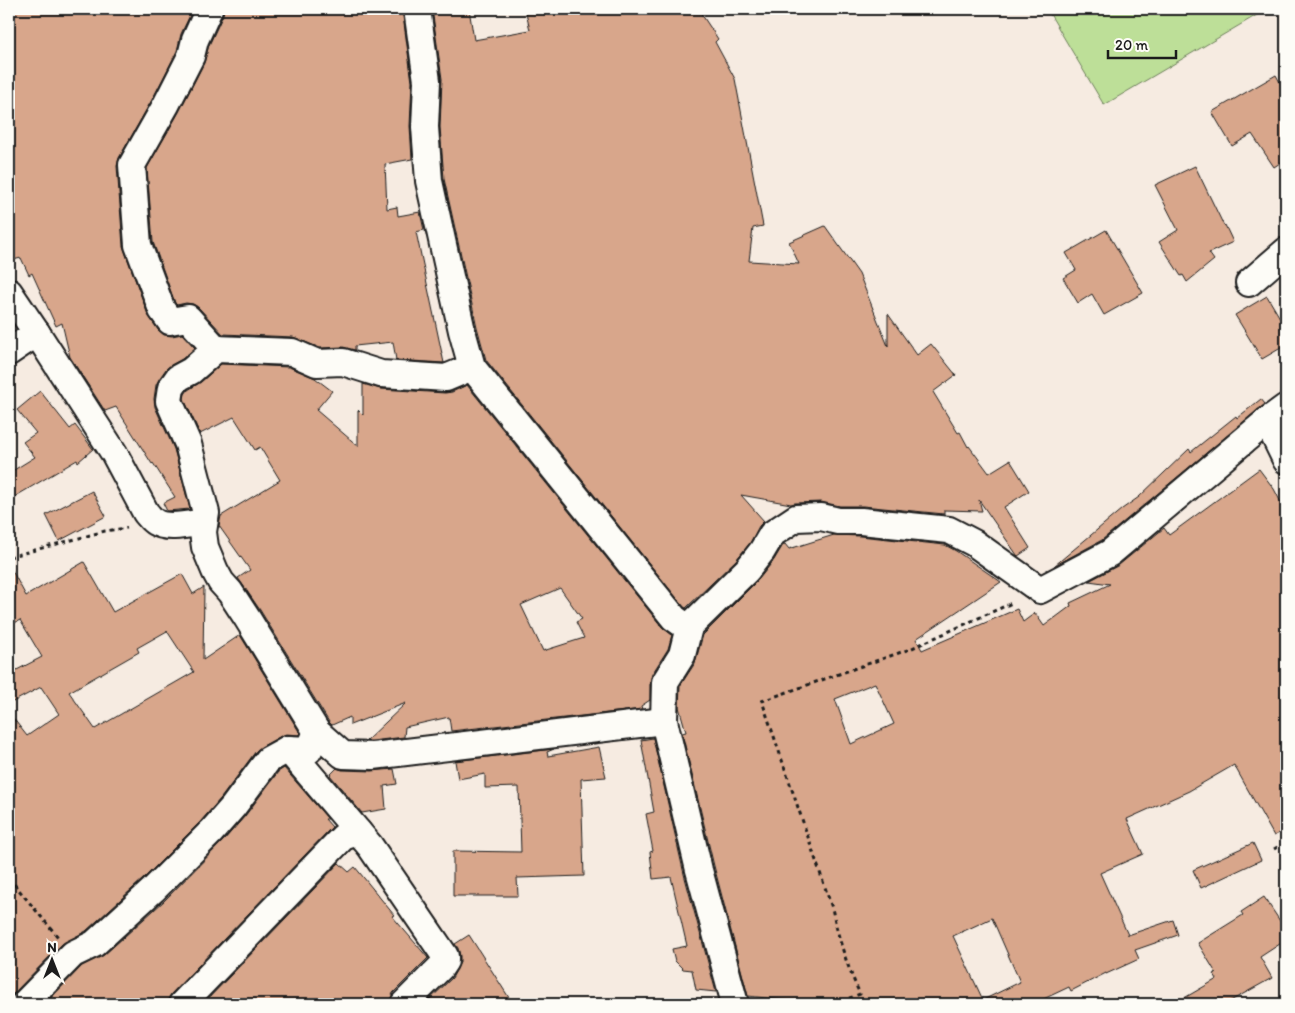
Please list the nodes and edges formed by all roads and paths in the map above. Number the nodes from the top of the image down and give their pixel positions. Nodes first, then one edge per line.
1 (209, 9) edge
2 (417, 9) edge
3 (1286, 251) edge
4 (1249, 283) dead end
5 (9, 292) edge
6 (37, 333) junction
7 (216, 349) junction
8 (9, 352) edge
9 (472, 367) junction
10 (1277, 414) edge
11 (1286, 460) edge
12 (204, 522) junction
13 (133, 527) dead end
14 (9, 557) edge
15 (1040, 590) junction
16 (689, 627) junction
17 (664, 720) junction
18 (317, 732) junction
19 (288, 749) junction
20 (358, 832) junction
21 (1286, 842) edge
22 (1274, 849) dead end
23 (9, 878) edge
24 (73, 954) junction
25 (24, 1004) edge
26 (182, 1004) edge
27 (404, 1004) edge
28 (735, 1004) edge
29 (850, 1004) edge

1 - 7 street
2 - 9 street
3 - 4 street
5 - 6 street
6 - 8 street
6 - 12 street
7 - 9 street
7 - 12 street
9 - 16 street
10 - 11 street
10 - 15 street
12 - 18 street
13 - 14 path
15 - 16 street
15 - 29 path
16 - 17 street
17 - 18 street
17 - 28 street
18 - 19 street
19 - 20 street
19 - 24 street
20 - 26 street
20 - 27 street
21 - 22 path
23 - 24 path
24 - 25 street

